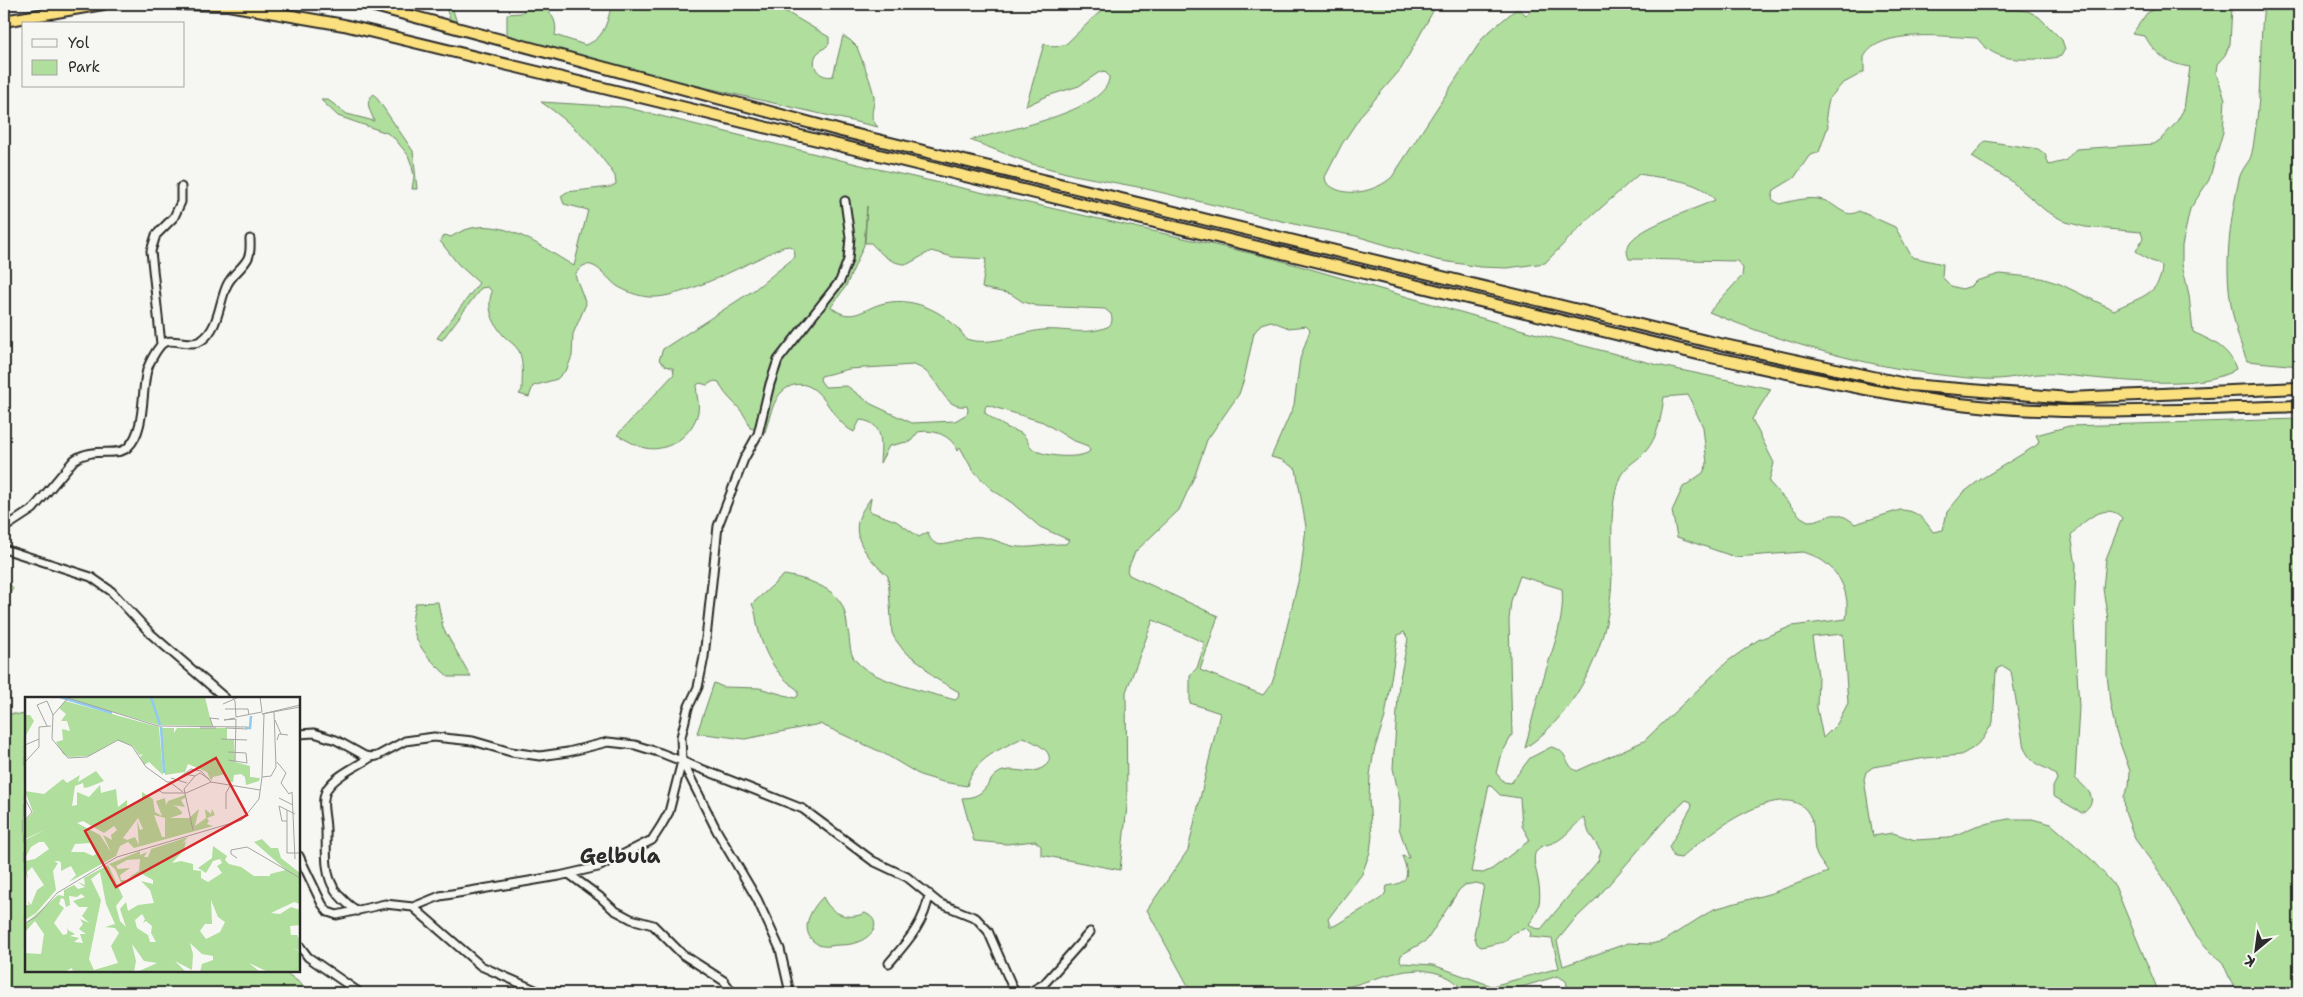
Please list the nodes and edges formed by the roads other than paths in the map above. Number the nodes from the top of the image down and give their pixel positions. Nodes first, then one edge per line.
1 (103, 4) edge
2 (179, 4) edge
3 (367, 4) edge
4 (4, 21) edge
5 (181, 187) dead end
6 (845, 201) dead end
7 (250, 239) dead end
8 (161, 344) junction
9 (2299, 388) edge
10 (2299, 406) edge
11 (4, 528) edge
12 (4, 549) edge
13 (224, 697) edge
14 (300, 734) edge
15 (371, 757) junction
16 (682, 761) junction
17 (300, 858) edge
18 (569, 874) junction
19 (928, 894) junction
20 (413, 906) junction
21 (357, 911) junction
22 (1090, 932) dead end
23 (300, 945) edge
24 (889, 963) dead end
25 (360, 993) edge
26 (542, 993) edge
27 (732, 993) edge
28 (762, 993) edge
29 (790, 993) edge
30 (1015, 993) edge
31 (1028, 993) edge

1 - 4 highway
2 - 10 highway
3 - 9 highway
5 - 8 street
6 - 16 street
7 - 8 street
8 - 11 street
12 - 13 street
14 - 15 street
15 - 16 street
15 - 21 street
16 - 18 street
16 - 19 street
16 - 29 street
17 - 21 street
18 - 20 street
18 - 27 street
19 - 24 street
19 - 30 street
20 - 21 street
20 - 26 street
22 - 31 street
23 - 25 street
27 - 28 street

